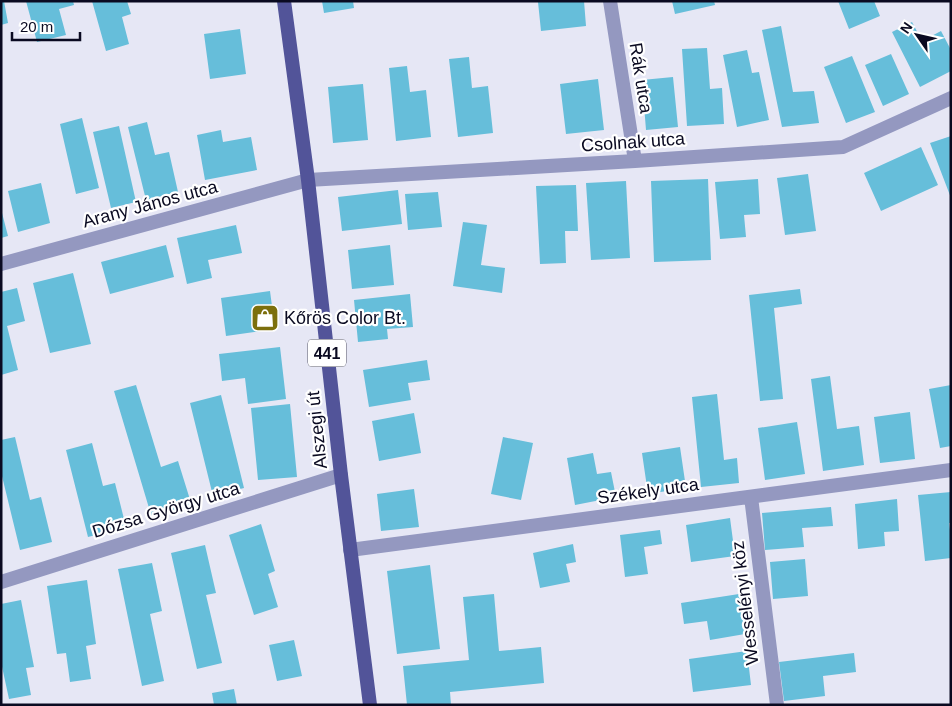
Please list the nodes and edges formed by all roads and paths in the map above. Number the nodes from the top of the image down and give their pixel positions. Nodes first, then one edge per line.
1 (284, 1) edge
2 (610, 1) edge
3 (951, 98) edge
4 (634, 161) junction
5 (308, 180) junction
6 (1, 264) edge
7 (951, 470) edge
8 (341, 475) junction
9 (751, 497) junction
10 (350, 550) junction
11 (1, 582) edge
12 (370, 705) edge
13 (776, 705) edge

1 - 5 main road, Alszegi út / 441
2 - 4 street, Rák utca
3 - 4 street, Csolnak utca
4 - 5 street, Csolnak utca
5 - 6 street, Arany János utca
5 - 8 main road, Alszegi út / 441
7 - 9 street, Székely utca
8 - 10 main road, Alszegi út / 441
8 - 11 street, Dózsa György utca
9 - 10 street, Székely utca
9 - 13 street, Wesselényi köz
10 - 12 main road, Alszegi út / 441

